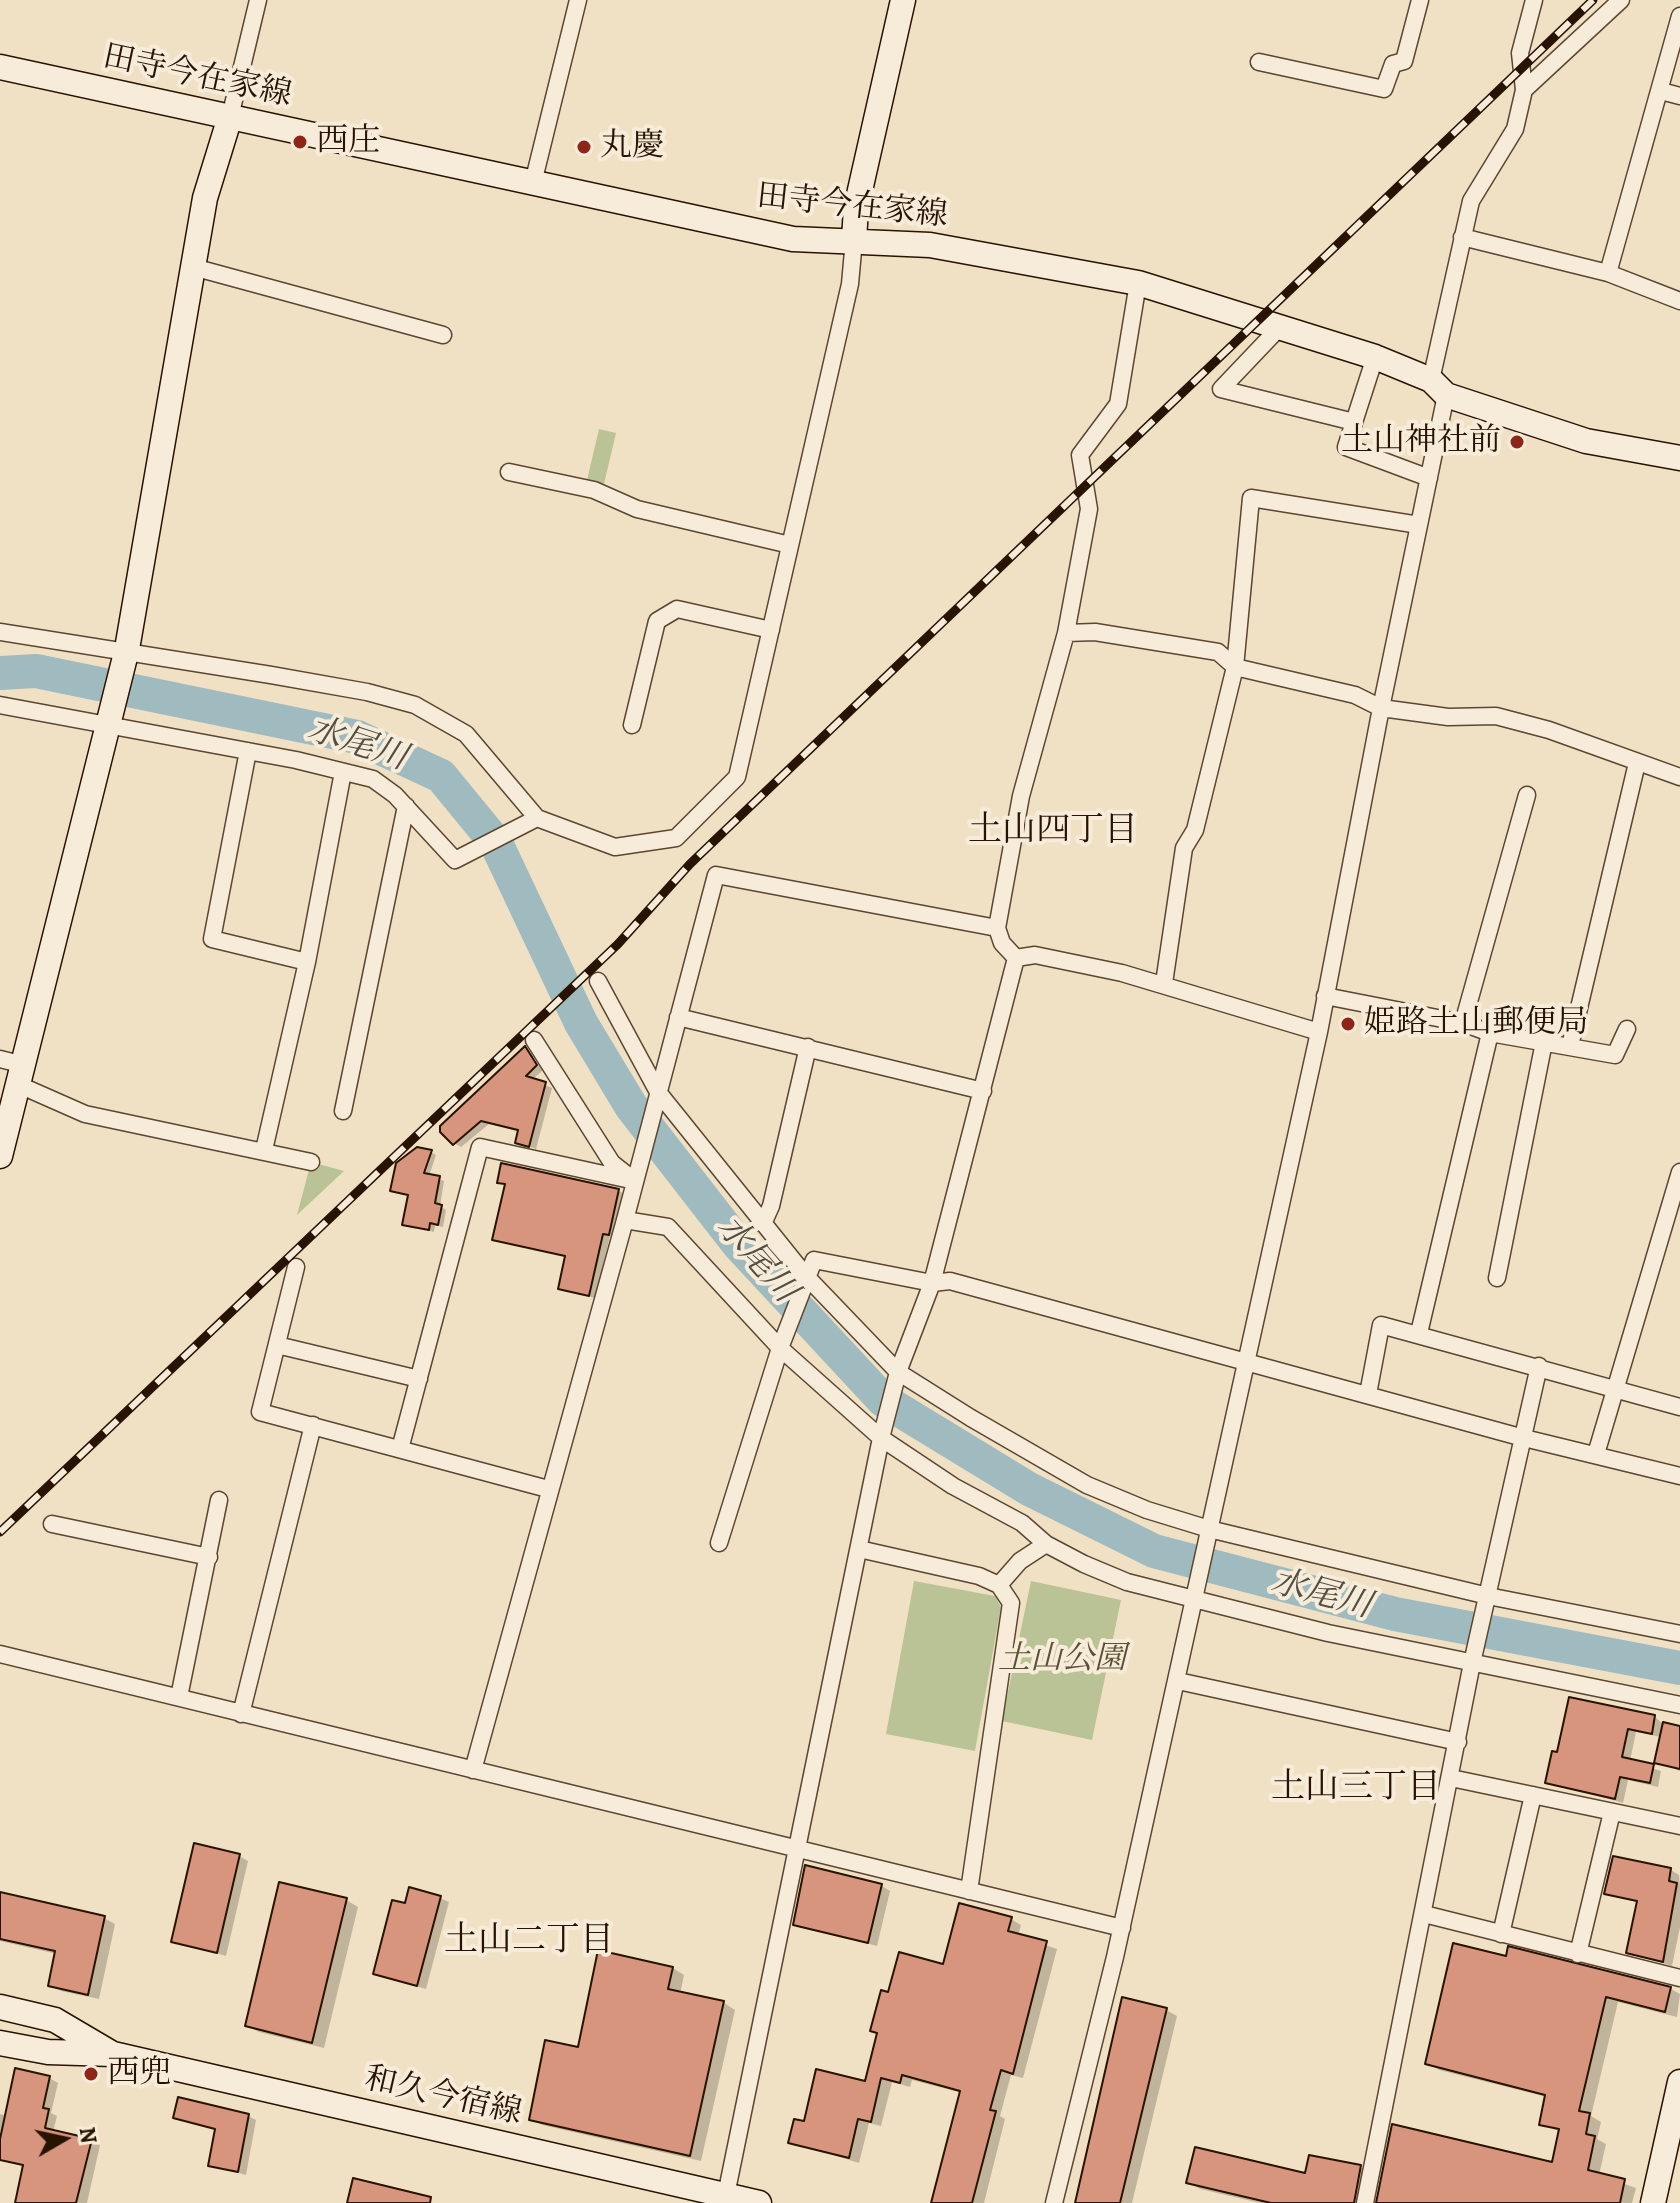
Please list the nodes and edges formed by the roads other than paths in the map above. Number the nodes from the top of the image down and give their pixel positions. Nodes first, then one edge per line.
1 (258, 0) edge
2 (578, 0) edge
3 (903, 0) edge
4 (1420, 0) edge
5 (1534, 0) edge
6 (1621, 0) edge
7 (1680, 16) edge
8 (1259, 62) dead end
9 (0, 67) edge
10 (1524, 90) junction
11 (1661, 91) junction
12 (1680, 96) edge
13 (230, 117) junction
14 (533, 183) junction
15 (1462, 237) junction
16 (854, 240) junction
17 (193, 267) junction
18 (1608, 273) junction
19 (1138, 283) junction
20 (1680, 301) edge
21 (1280, 327) junction
22 (443, 335) dead end
23 (1375, 357) junction
24 (1439, 387) junction
25 (1354, 422) junction
26 (1680, 458) edge
27 (509, 472) dead end
28 (1429, 478) junction
29 (1419, 525) junction
30 (790, 545) junction
31 (771, 630) junction
32 (0, 632) edge
33 (1066, 633) junction
34 (127, 649) junction
35 (1235, 667) junction
36 (0, 705) edge
37 (1381, 708) junction
38 (106, 725) junction
39 (632, 725) dead end
40 (248, 751) junction
41 (1637, 763) junction
42 (343, 772) junction
43 (1680, 777) edge
44 (1527, 795) dead end
45 (406, 806) junction
46 (537, 818) junction
47 (997, 928) junction
48 (1016, 958) junction
49 (307, 962) junction
50 (598, 981) dead end
51 (1164, 983) junction
52 (1325, 996) junction
53 (678, 1017) junction
54 (1463, 1023) junction
55 (1627, 1029) dead end
56 (1319, 1032) junction
57 (1490, 1033) junction
58 (534, 1040) dead end
59 (1544, 1042) junction
60 (1570, 1046) junction
61 (808, 1047) junction
62 (0, 1059) edge
63 (21, 1074) junction
64 (983, 1091) junction
65 (658, 1092) junction
66 (343, 1111) dead end
67 (264, 1150) junction
68 (0, 1156) edge
69 (311, 1162) dead end
70 (1680, 1172) edge
71 (635, 1181) junction
72 (625, 1220) junction
73 (763, 1224) junction
74 (296, 1267) dead end
75 (805, 1275) junction
76 (1497, 1278) dead end
77 (932, 1283) junction
78 (1419, 1333) junction
79 (277, 1345) junction
80 (780, 1348) junction
81 (1247, 1361) junction
82 (1539, 1366) junction
83 (898, 1372) junction
84 (419, 1379) junction
85 (1616, 1387) junction
86 (1368, 1394) junction
87 (1680, 1407) edge
88 (313, 1425) junction
89 (1520, 1437) junction
90 (881, 1438) junction
91 (400, 1449) junction
92 (1596, 1454) junction
93 (1680, 1476) edge
94 (548, 1489) junction
95 (219, 1500) dead end
96 (52, 1524) dead end
97 (1209, 1529) junction
98 (719, 1543) dead end
99 (1046, 1544) junction
100 (859, 1549) junction
101 (209, 1557) junction
102 (999, 1585) junction
103 (1488, 1596) junction
104 (1193, 1598) junction
105 (1680, 1634) edge
106 (0, 1654) edge
107 (1472, 1663) junction
108 (1178, 1681) junction
109 (179, 1697) junction
110 (1680, 1705) edge
111 (241, 1714) junction
112 (1458, 1742) junction
113 (473, 1770) junction
114 (1451, 1778) junction
115 (1533, 1795) junction
116 (1612, 1812) junction
117 (1680, 1826) edge
118 (797, 1848) junction
119 (969, 1891) junction
120 (1424, 1914) junction
121 (1122, 1928) junction
122 (1501, 1934) junction
123 (1578, 1954) junction
124 (1680, 1978) edge
125 (0, 2007) edge
126 (0, 2043) edge
127 (113, 2054) junction
128 (1680, 2082) edge
129 (726, 2195) junction
130 (759, 2203) edge
131 (1054, 2203) edge
132 (1365, 2203) edge
133 (1653, 2203) edge

1 - 13 street
2 - 14 street
3 - 16 main road
4 - 8 street
5 - 10 street
6 - 10 street
7 - 11 street
9 - 13 main road, 田寺今在家線
10 - 15 street
11 - 12 street
11 - 18 street
13 - 14 main road, 田寺今在家線
13 - 17 main road
14 - 16 main road, 田寺今在家線
15 - 18 street
15 - 24 street
16 - 19 main road, 田寺今在家線
16 - 30 street
17 - 22 street
17 - 34 main road
18 - 20 street
19 - 21 main road, 田寺今在家線
19 - 33 street
21 - 23 main road, 田寺今在家線
21 - 25 street
23 - 24 main road, 田寺今在家線
23 - 25 street
24 - 26 main road, 田寺今在家線
24 - 28 street
25 - 28 street
27 - 30 street
28 - 29 street
29 - 35 street
29 - 37 street
30 - 31 street
31 - 39 street
31 - 46 street
32 - 34 street
33 - 35 street
33 - 47 street
34 - 38 main road
34 - 46 street
35 - 37 street
35 - 51 street
36 - 38 street
37 - 41 street
37 - 52 street
38 - 40 street
38 - 63 main road
40 - 42 street
40 - 49 street
41 - 43 street
41 - 60 street
42 - 45 street
42 - 49 street
44 - 54 street
45 - 46 street
45 - 66 street
47 - 48 street
47 - 53 street
48 - 51 street
48 - 64 street
49 - 67 street
50 - 65 street
51 - 56 street
52 - 54 street
52 - 56 street
53 - 61 street
53 - 65 street
54 - 57 street
55 - 60 street
56 - 81 street
57 - 59 street
57 - 78 street
58 - 71 street
59 - 60 street
59 - 76 street
61 - 64 street
61 - 73 street
62 - 63 street
63 - 67 street
63 - 68 main road
64 - 77 street
65 - 71 street
65 - 73 street
67 - 69 street
70 - 85 street
71 - 72 street
71 - 84 street
72 - 80 street
72 - 94 street
73 - 75 street
74 - 79 street
75 - 77 street
75 - 80 street
75 - 83 street
77 - 81 street
77 - 83 street
78 - 82 street
78 - 86 street
79 - 84 street
79 - 88 street
80 - 90 street
80 - 98 street
81 - 86 street
81 - 97 street
82 - 85 street
82 - 89 street
83 - 90 street
83 - 97 street
84 - 91 street
85 - 87 street
85 - 92 street
86 - 89 street
88 - 91 street
88 - 111 street
89 - 92 street
89 - 103 street
90 - 99 street
90 - 100 street
91 - 94 street
92 - 93 street
94 - 113 street
95 - 101 street
96 - 101 street
97 - 103 street
97 - 104 street
99 - 102 street
99 - 104 street
100 - 102 street
100 - 118 street
101 - 109 street
102 - 119 street
103 - 105 street
103 - 107 street
104 - 107 street
104 - 108 street
106 - 109 street
107 - 110 street
107 - 112 street
108 - 112 street
108 - 121 street
109 - 111 street
111 - 113 street
112 - 114 street
113 - 118 street
114 - 115 street
114 - 120 street
115 - 116 street
115 - 122 street
116 - 117 street
116 - 123 street
118 - 119 street
118 - 129 street
119 - 121 street
120 - 122 street
120 - 132 street
121 - 131 street
122 - 123 street
123 - 124 street
125 - 127 main road, 和久今宿線
126 - 127 main road, 和久今宿線
127 - 129 main road, 和久今宿線
128 - 133 main road
129 - 130 main road, 和久今宿線

